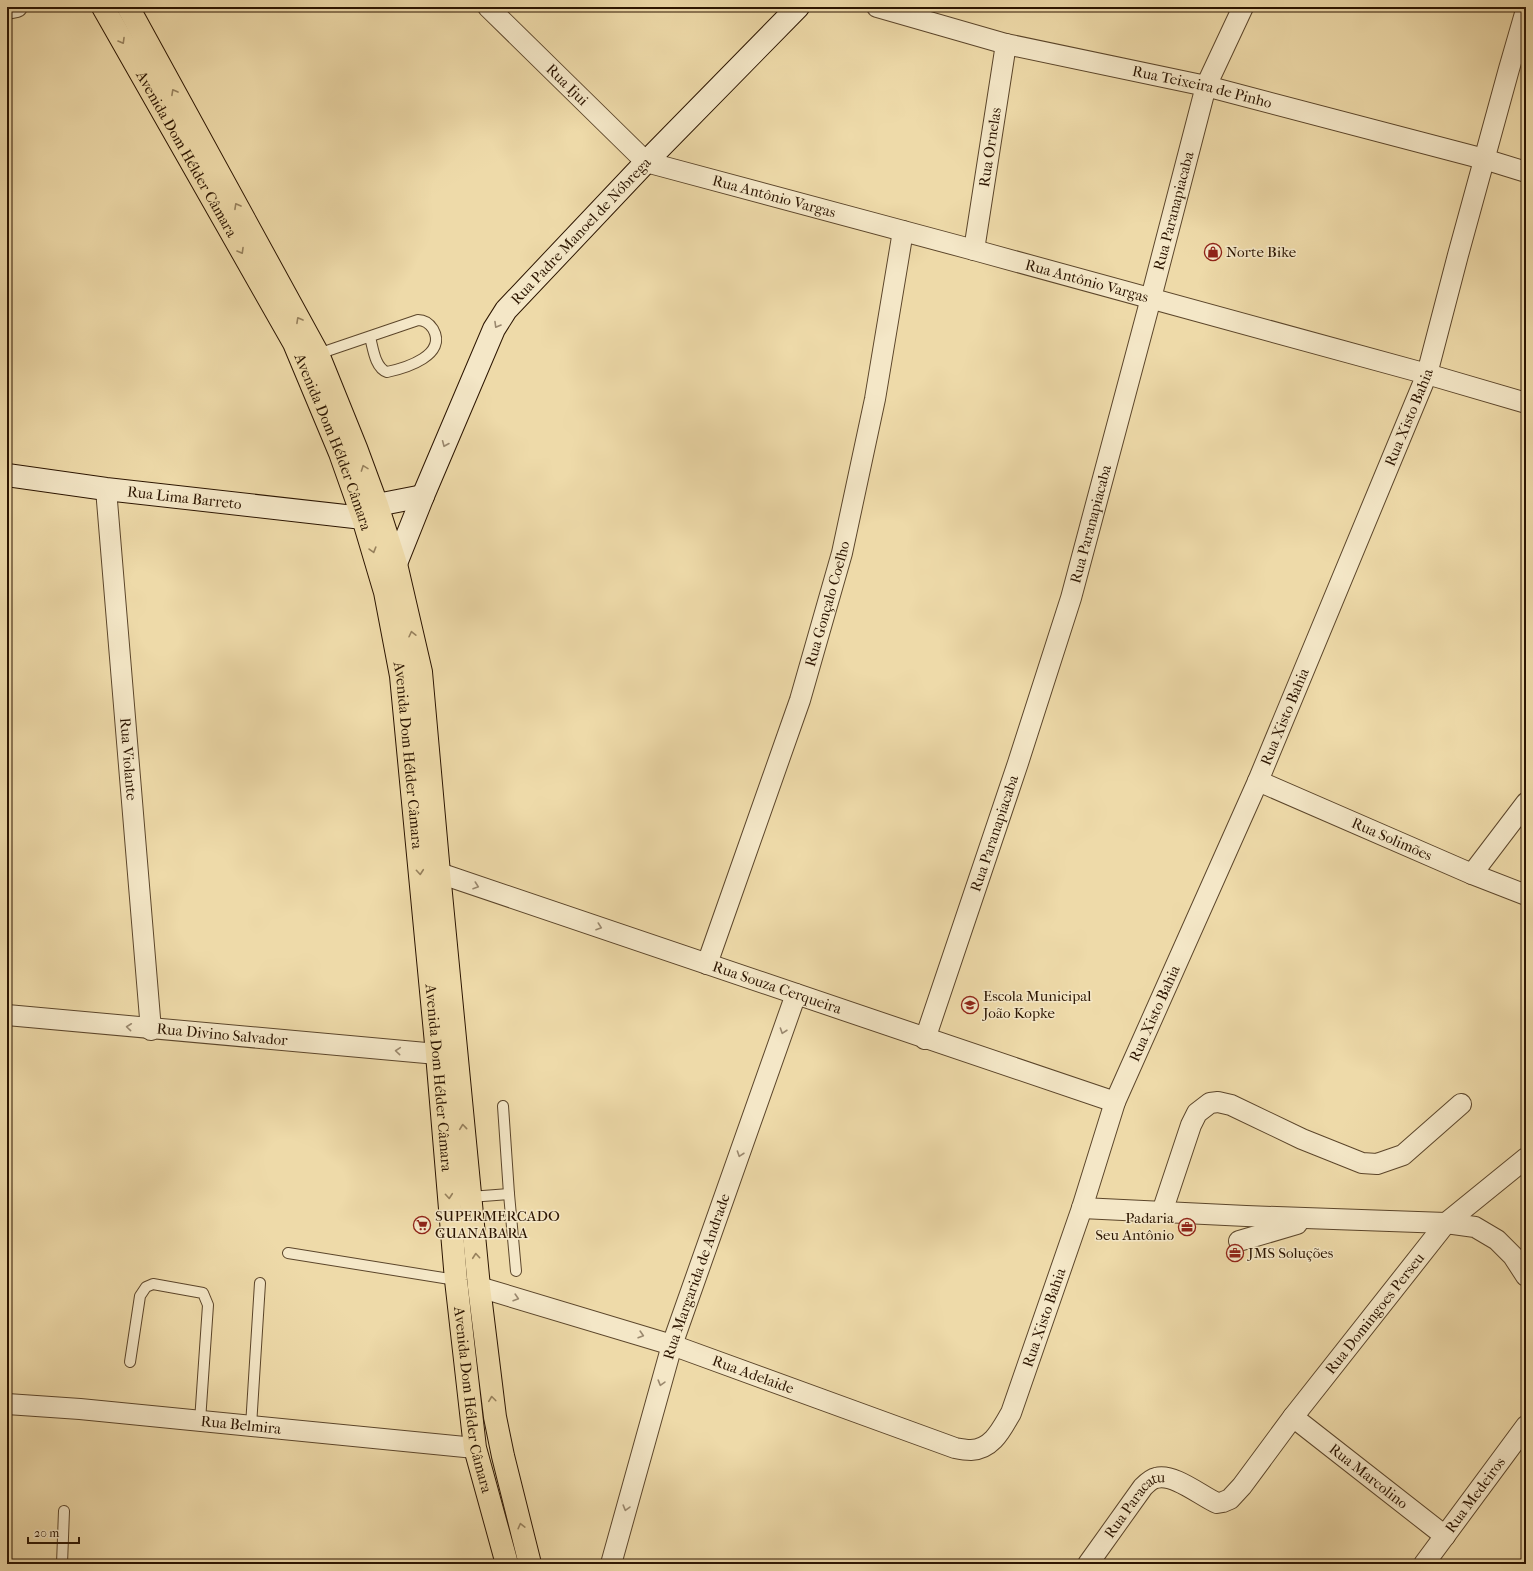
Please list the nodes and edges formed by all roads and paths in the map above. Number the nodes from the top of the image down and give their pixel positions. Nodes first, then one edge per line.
1 (16, 7) edge
2 (103, 7) edge
3 (128, 7) edge
4 (488, 7) edge
5 (798, 7) edge
6 (877, 7) edge
7 (1243, 7) edge
8 (7, 9) edge
9 (1526, 10) edge
10 (1006, 44) junction
11 (1206, 86) junction
12 (1484, 159) junction
13 (646, 162) junction
14 (1526, 172) edge
15 (902, 231) junction
16 (974, 250) junction
17 (1151, 298) junction
18 (370, 336) junction
19 (318, 354) junction
20 (1427, 374) junction
21 (1526, 403) edge
22 (7, 475) edge
23 (106, 490) junction
24 (423, 496) junction
25 (370, 511) junction
26 (396, 564) junction
27 (385, 592) junction
28 (1258, 781) junction
29 (1526, 803) edge
30 (439, 873) junction
31 (1472, 874) junction
32 (1526, 895) edge
33 (707, 964) junction
34 (796, 994) junction
35 (7, 1016) edge
36 (151, 1030) junction
37 (925, 1039) junction
38 (437, 1054) junction
39 (1115, 1102) junction
40 (1461, 1104) dead end
41 (503, 1106) dead end
42 (1526, 1158) edge
43 (509, 1194) junction
44 (470, 1197) junction
45 (1082, 1208) junction
46 (1162, 1212) junction
47 (1321, 1219) junction
48 (1446, 1223) junction
49 (1238, 1240) dead end
50 (288, 1253) dead end
51 (516, 1271) dead end
52 (1526, 1276) edge
53 (456, 1280) junction
54 (260, 1283) dead end
55 (479, 1287) junction
56 (672, 1345) junction
57 (130, 1362) dead end
58 (7, 1404) edge
59 (1011, 1412) joint
60 (1293, 1417) junction
61 (200, 1421) junction
62 (251, 1426) junction
63 (1526, 1426) edge
64 (475, 1448) junction
65 (1176, 1480) joint
66 (64, 1511) dead end
67 (1445, 1536) junction
68 (62, 1564) edge
69 (507, 1564) edge
70 (530, 1564) edge
71 (610, 1564) edge
72 (1088, 1564) edge
73 (1424, 1564) edge

1 - 8 street
2 -> 25 main road, Avenida Dom Hélder Câmara
19 -> 3 main road, Avenida Dom Hélder Câmara
4 - 13 street, Rua Ijui
5 - 13 main road, Rua Padre Manoel de Nóbrega
6 - 10 street, Rua Teixeira de Pinho
7 - 11 street, Rua Paranapiacaba
9 - 12 street, Rua Xisto Bahia
10 - 11 street, Rua Teixeira de Pinho
10 - 16 street, Rua Ornelas
11 - 12 street, Rua Teixeira de Pinho
11 - 17 street, Rua Paranapiacaba
12 - 14 street, Rua Teixeira de Pinho
12 - 20 street, Rua Xisto Bahia
13 - 15 street, Rua Antônio Vargas
13 -> 24 main road, Rua Padre Manoel de Nóbrega
15 - 16 street, Rua Antônio Vargas
15 - 33 street, Rua Gonçalo Coelho
16 - 17 street, Rua Antônio Vargas
17 - 20 street, Rua Antônio Vargas
17 - 37 street, Rua Paranapiacaba
18 - 18 lane
18 - 19 lane
25 -> 19 main road, Avenida Dom Hélder Câmara
20 - 21 street, Rua Antônio Vargas
20 - 28 street, Rua Xisto Bahia
22 - 23 main road, Rua Lima Barreto
23 - 25 main road, Rua Lima Barreto
23 - 36 street, Rua Violante
24 - 25 main road
24 - 26 main road, Rua Padre Manoel de Nóbrega
25 - 26 main road, Avenida Dom Hélder Câmara
25 -> 27 main road, Avenida Dom Hélder Câmara
26 - 27 main road, Rua Padre Manoel de Nóbrega
30 -> 26 main road, Avenida Dom Hélder Câmara
27 -> 38 main road, Avenida Dom Hélder Câmara
28 - 31 street, Rua Solimões
28 - 39 street, Rua Xisto Bahia
29 - 31 street
30 -> 33 street, Rua Souza Cerqueira
44 -> 30 main road, Avenida Dom Hélder Câmara
31 - 32 street, Rua Solimões
33 - 34 street, Rua Souza Cerqueira
34 - 37 street, Rua Souza Cerqueira
34 -> 56 street, Rua Margarida de Andrade
36 -> 35 street, Rua Divino Salvador
38 -> 36 street, Rua Divino Salvador
37 - 39 street, Rua Souza Cerqueira
38 -> 53 main road, Avenida Dom Hélder Câmara
39 - 45 street, Rua Xisto Bahia
40 - 46 street
41 - 43 lane
42 - 48 street, Rua Domingoes Perseu
43 - 44 lane
43 - 51 lane
55 -> 44 main road, Avenida Dom Hélder Câmara
45 - 46 street
45 - 59 street, Rua Xisto Bahia
46 - 47 street
47 - 48 street
47 - 49 street
48 - 52 street
48 - 60 street, Rua Domingoes Perseu
50 - 53 lane
53 - 64 main road, Avenida Dom Hélder Câmara
54 - 62 lane
55 -> 56 street, Rua Adelaide
70 -> 55 main road, Avenida Dom Hélder Câmara
56 - 59 street, Rua Adelaide
56 -> 71 street, Rua Margarida de Andrade
57 - 61 lane
58 - 61 street, Rua Belmira
60 - 65 street, Rua Domingoes Perseu
60 - 67 street, Rua Marcolino
61 - 62 street, Rua Belmira
62 - 64 street, Rua Belmira
63 - 67 street, Rua Medeiros
64 - 69 main road, Avenida Dom Hélder Câmara
65 - 72 street, Rua Paracatu
66 - 68 lane
67 - 73 street, Rua Medeiros

